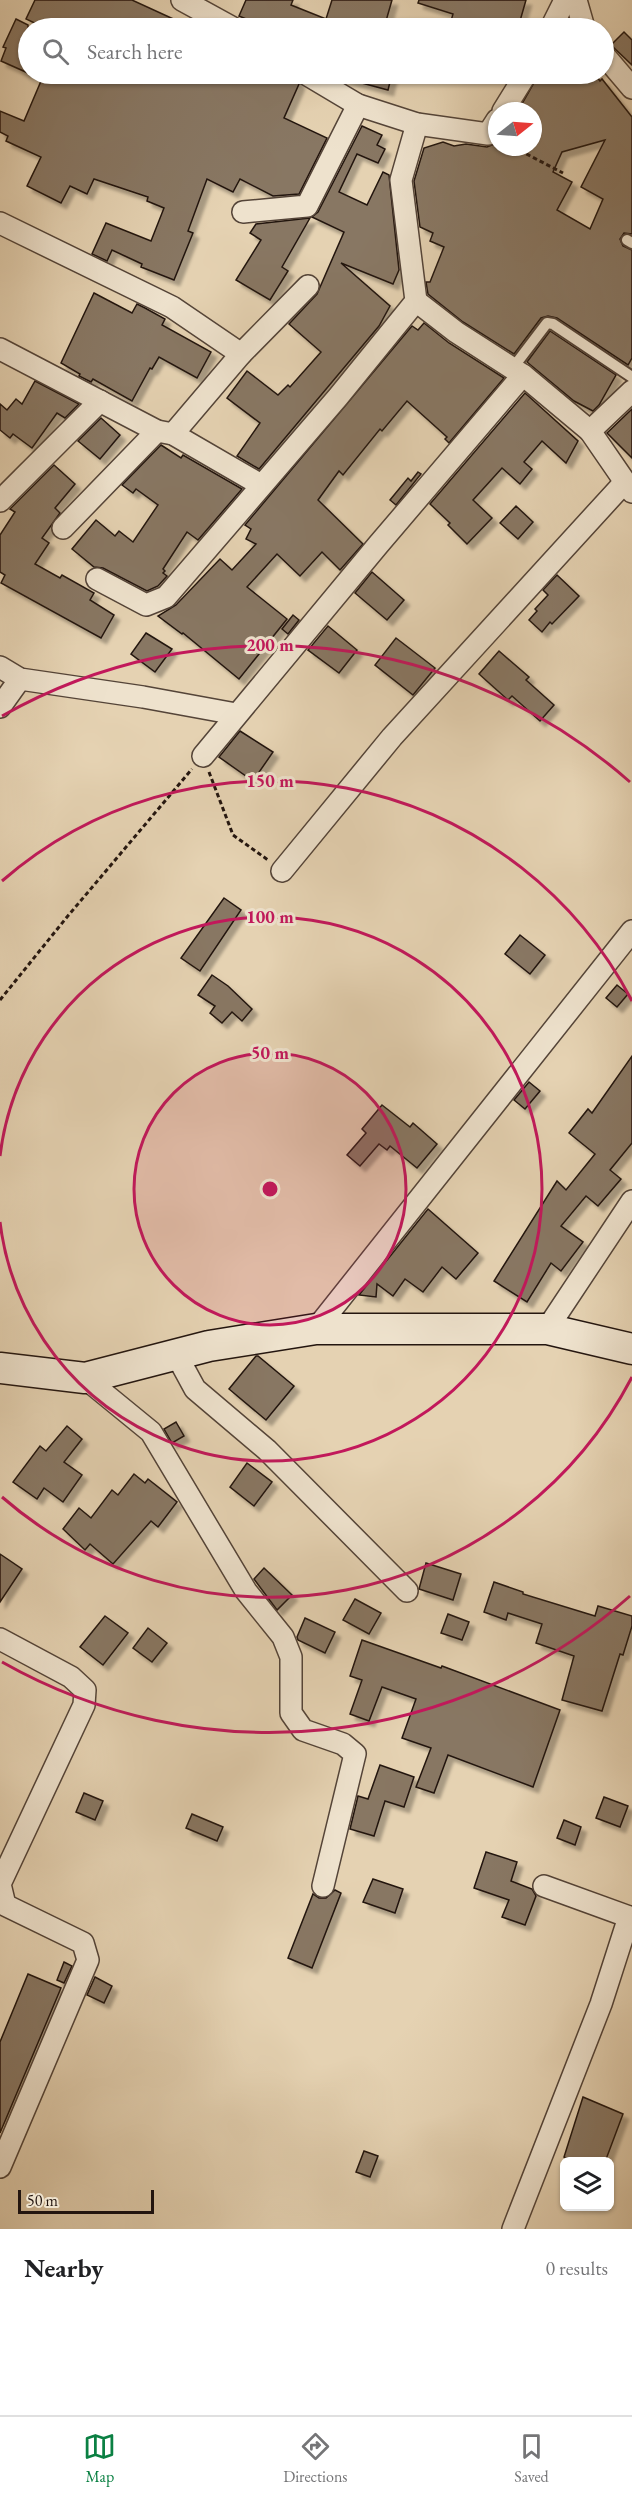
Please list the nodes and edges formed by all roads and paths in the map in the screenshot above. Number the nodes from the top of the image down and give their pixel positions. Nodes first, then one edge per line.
1 (565, 0) edge
2 (576, 0) edge
3 (195, 3) edge
4 (218, 18) edge
5 (556, 18) edge
6 (581, 18) edge
7 (614, 68) edge
8 (323, 84) edge
9 (520, 84) edge
10 (632, 88) edge
11 (509, 102) edge
12 (358, 105) junction
13 (417, 124) junction
14 (488, 134) edge
15 (530, 156) edge
16 (563, 173) dead end
17 (243, 212) dead end
18 (0, 223) edge
19 (308, 286) dead end
20 (416, 301) junction
21 (0, 349) edge
22 (241, 354) junction
23 (518, 372) junction
24 (632, 376) edge
25 (632, 391) edge
26 (100, 401) junction
27 (590, 431) junction
28 (165, 432) junction
29 (261, 484) junction
30 (628, 487) edge
31 (0, 501) edge
32 (63, 528) dead end
33 (97, 579) dead end
34 (0, 667) edge
35 (20, 679) junction
36 (0, 707) edge
37 (236, 714) junction
38 (203, 756) junction
39 (282, 872) joint
40 (632, 930) edge
41 (0, 1000) edge
42 (632, 1201) edge
43 (316, 1329) junction
44 (547, 1329) junction
45 (632, 1349) edge
46 (176, 1354) junction
47 (0, 1368) edge
48 (85, 1378) junction
49 (407, 1591) dead end
50 (0, 1639) edge
51 (323, 1886) dead end
52 (544, 1886) dead end
53 (630, 1918) edge
54 (0, 2167) edge
55 (513, 2229) edge

1 - 5 street
2 - 6 street
3 - 4 street
7 - 10 street
8 - 12 street
9 - 11 street
12 - 13 street
12 - 17 street
13 - 14 street
13 - 20 street
15 - 16 path
18 - 22 street
19 - 22 street
20 - 23 street
20 - 29 street
21 - 26 street
22 - 28 street
23 - 24 lane
23 - 27 street
23 - 37 street
25 - 27 street
26 - 28 street
26 - 31 street
27 - 30 street
28 - 29 street
28 - 32 street
29 - 33 street
30 - 39 street
34 - 35 street
35 - 36 street
35 - 37 street
37 - 38 street
38 - 39 path
38 - 41 path
40 - 43 street
42 - 44 street
43 - 44 street
43 - 46 street
44 - 45 street
46 - 48 street
46 - 49 street
47 - 48 street
48 - 51 street
50 - 54 street
52 - 53 street
53 - 55 street

